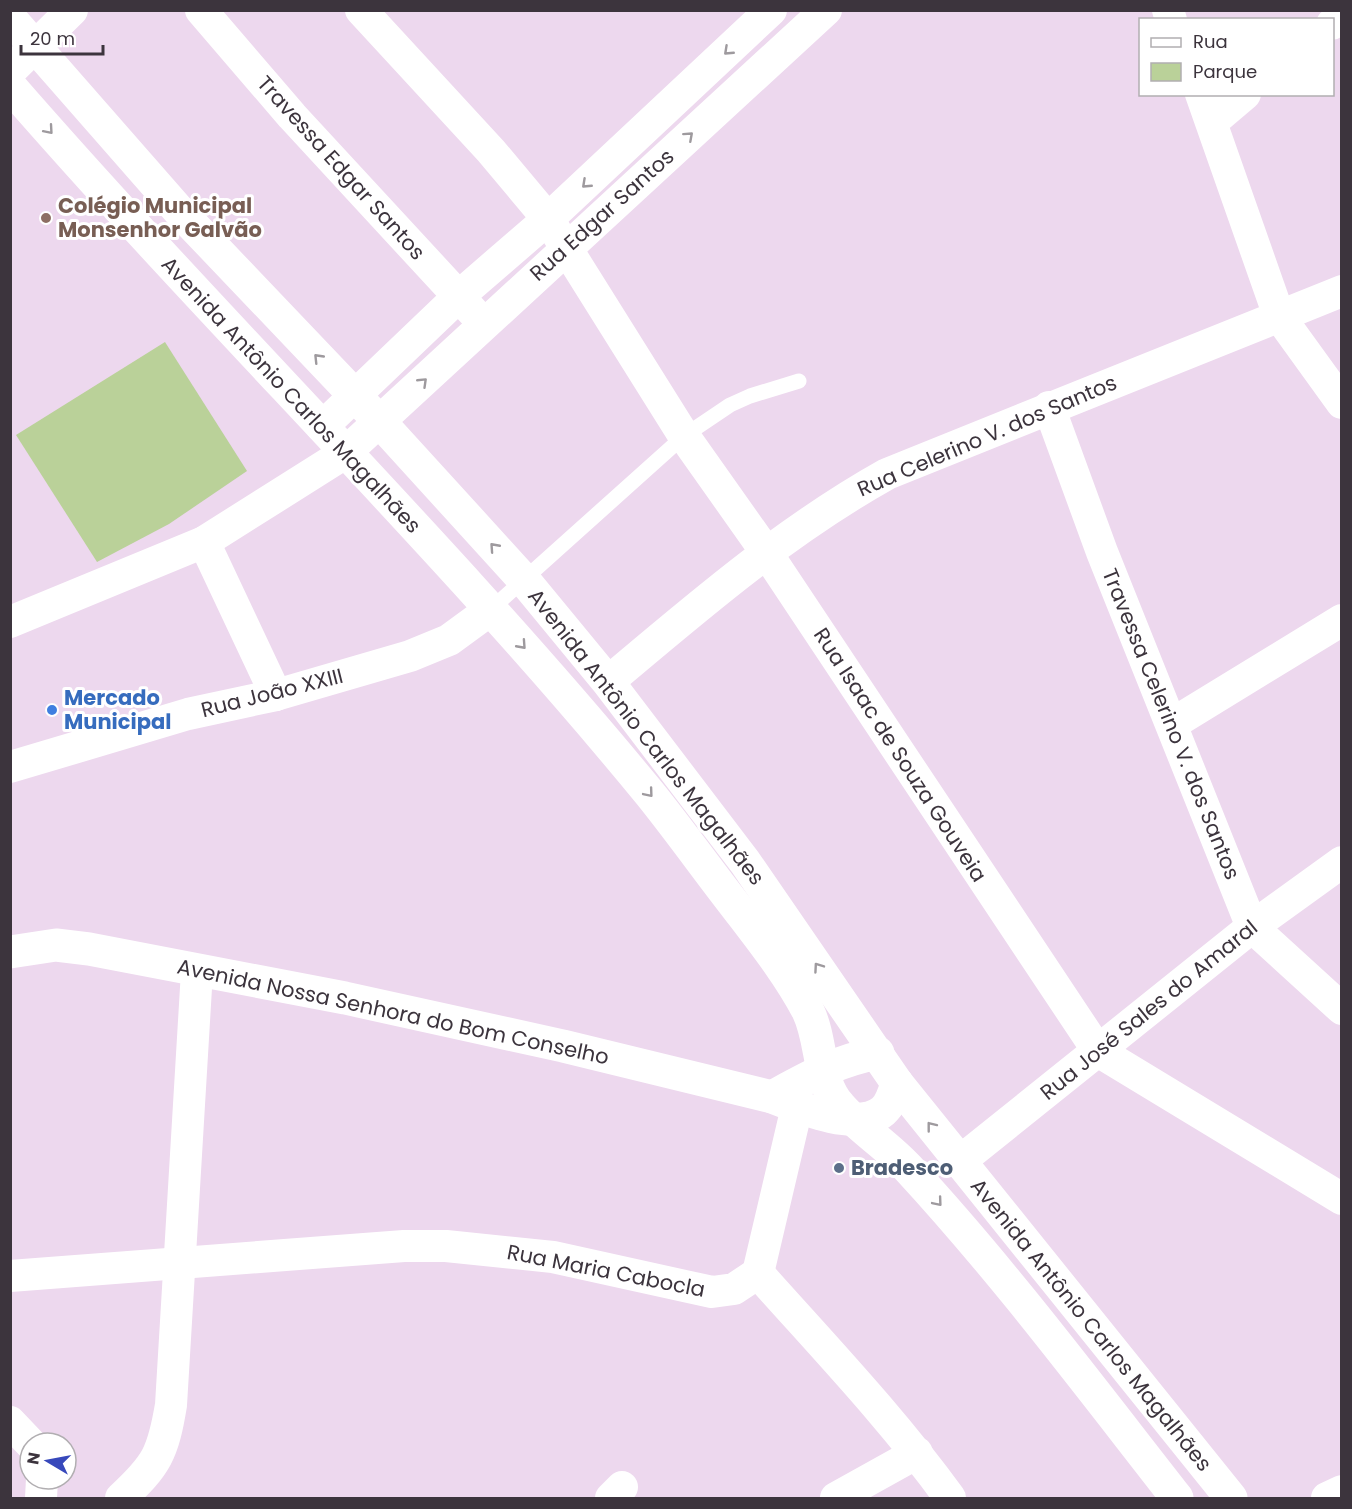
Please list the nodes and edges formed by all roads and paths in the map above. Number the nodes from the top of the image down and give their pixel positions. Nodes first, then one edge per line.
1 (72, 10) edge
2 (201, 10) edge
3 (361, 10) edge
4 (771, 10) edge
5 (826, 10) edge
6 (10, 18) edge
7 (35, 46) junction
8 (10, 71) edge
9 (10, 86) edge
10 (1239, 96) edge
11 (1206, 108) edge
12 (548, 219) junction
13 (564, 249) junction
14 (1341, 291) edge
15 (459, 296) junction
16 (1279, 316) junction
17 (484, 323) junction
18 (799, 381) dead end
19 (354, 395) junction
20 (1341, 403) edge
21 (1049, 407) junction
22 (381, 423) junction
23 (322, 427) junction
24 (684, 436) junction
25 (345, 453) junction
26 (204, 542) junction
27 (766, 552) junction
28 (524, 580) junction
29 (490, 610) junction
30 (1341, 620) edge
31 (10, 622) edge
32 (608, 682) junction
33 (276, 695) junction
34 (1172, 724) junction
35 (10, 767) edge
36 (1341, 862) edge
37 (1252, 927) junction
38 (10, 952) edge
39 (197, 971) junction
40 (1341, 1009) edge
41 (1098, 1052) junction
42 (878, 1053) junction
43 (823, 1069) junction
44 (897, 1083) junction
45 (788, 1097) junction
46 (856, 1121) junction
47 (959, 1162) junction
48 (1341, 1199) edge
49 (180, 1263) junction
50 (758, 1273) junction
51 (10, 1276) edge
52 (917, 1453) junction
53 (1341, 1491) edge
54 (121, 1498) edge
55 (836, 1498) edge
56 (950, 1498) edge
57 (1177, 1498) edge
58 (1231, 1498) edge
59 (1327, 1498) edge

1 - 7 street
2 - 15 street, Travessa Edgar Santos
3 - 12 street, Rua Isaac de Souza Gouveia
4 -> 12 street, Rua Edgar Santos
13 -> 5 street, Rua Edgar Santos
6 - 7 main road, Avenida Antônio Carlos Magalhães
7 - 8 street
19 -> 7 main road, Avenida Antônio Carlos Magalhães
9 -> 23 main road, Avenida Antônio Carlos Magalhães
10 - 11 street
11 - 16 street
12 - 13 street, Rua Isaac de Souza Gouveia
12 - 15 street, Rua Edgar Santos
13 - 17 street, Rua Edgar Santos
13 - 24 street, Rua Isaac de Souza Gouveia
14 - 16 street, Rua Celerino V. dos Santos
15 - 17 street, Travessa Edgar Santos
15 - 19 street, Rua Edgar Santos
16 - 20 street
16 - 21 street, Rua Celerino V. dos Santos
22 -> 17 street, Rua Edgar Santos
18 - 24 lane
19 - 22 main road, Avenida Antônio Carlos Magalhães
19 - 23 street, Rua Edgar Santos
21 - 27 street, Rua Celerino V. dos Santos
21 - 34 street, Travessa Celerino V. dos Santos
22 - 25 street, Rua Edgar Santos
28 -> 22 main road, Avenida Antônio Carlos Magalhães
23 - 25 main road, Avenida Antônio Carlos Magalhães
24 - 27 street, Rua Isaac de Souza Gouveia
24 - 28 lane
25 - 26 street
25 - 29 main road, Avenida Antônio Carlos Magalhães
26 - 31 street
26 - 33 street
27 - 32 street, Rua Celerino V. dos Santos
27 - 41 street, Rua Isaac de Souza Gouveia
28 - 29 lane
28 - 32 main road, Avenida Antônio Carlos Magalhães
29 - 33 street, Rua João XXIII
29 -> 43 main road, Avenida Antônio Carlos Magalhães
30 - 34 street
42 -> 32 main road, Avenida Antônio Carlos Magalhães
33 - 35 street, Rua João XXIII
34 - 37 street, Travessa Celerino V. dos Santos
36 - 37 street, Rua José Sales do Amaral
37 - 40 street, Travessa Celerino V. dos Santos
37 - 41 street, Rua José Sales do Amaral
38 - 39 main road, Avenida Nossa Senhora do Bom Conselho
39 - 45 main road, Avenida Nossa Senhora do Bom Conselho
39 - 49 street
41 - 47 street, Rua José Sales do Amaral
41 - 48 street, Rua Isaac de Souza Gouveia
42 - 43 main road
42 - 44 main road, Avenida Antônio Carlos Magalhães
43 - 45 main road
43 - 46 main road, Avenida Antônio Carlos Magalhães
44 - 46 main road
47 -> 44 main road, Avenida Antônio Carlos Magalhães
45 - 46 main road, Avenida Nossa Senhora do Bom Conselho
45 - 50 street
46 -> 57 main road, Avenida Antônio Carlos Magalhães
47 - 58 main road, Avenida Antônio Carlos Magalhães
49 - 50 street, Rua Maria Cabocla
49 - 51 street, Rua Maria Cabocla
49 - 54 street
50 - 52 street
52 - 55 street
52 - 56 street
53 - 59 street

